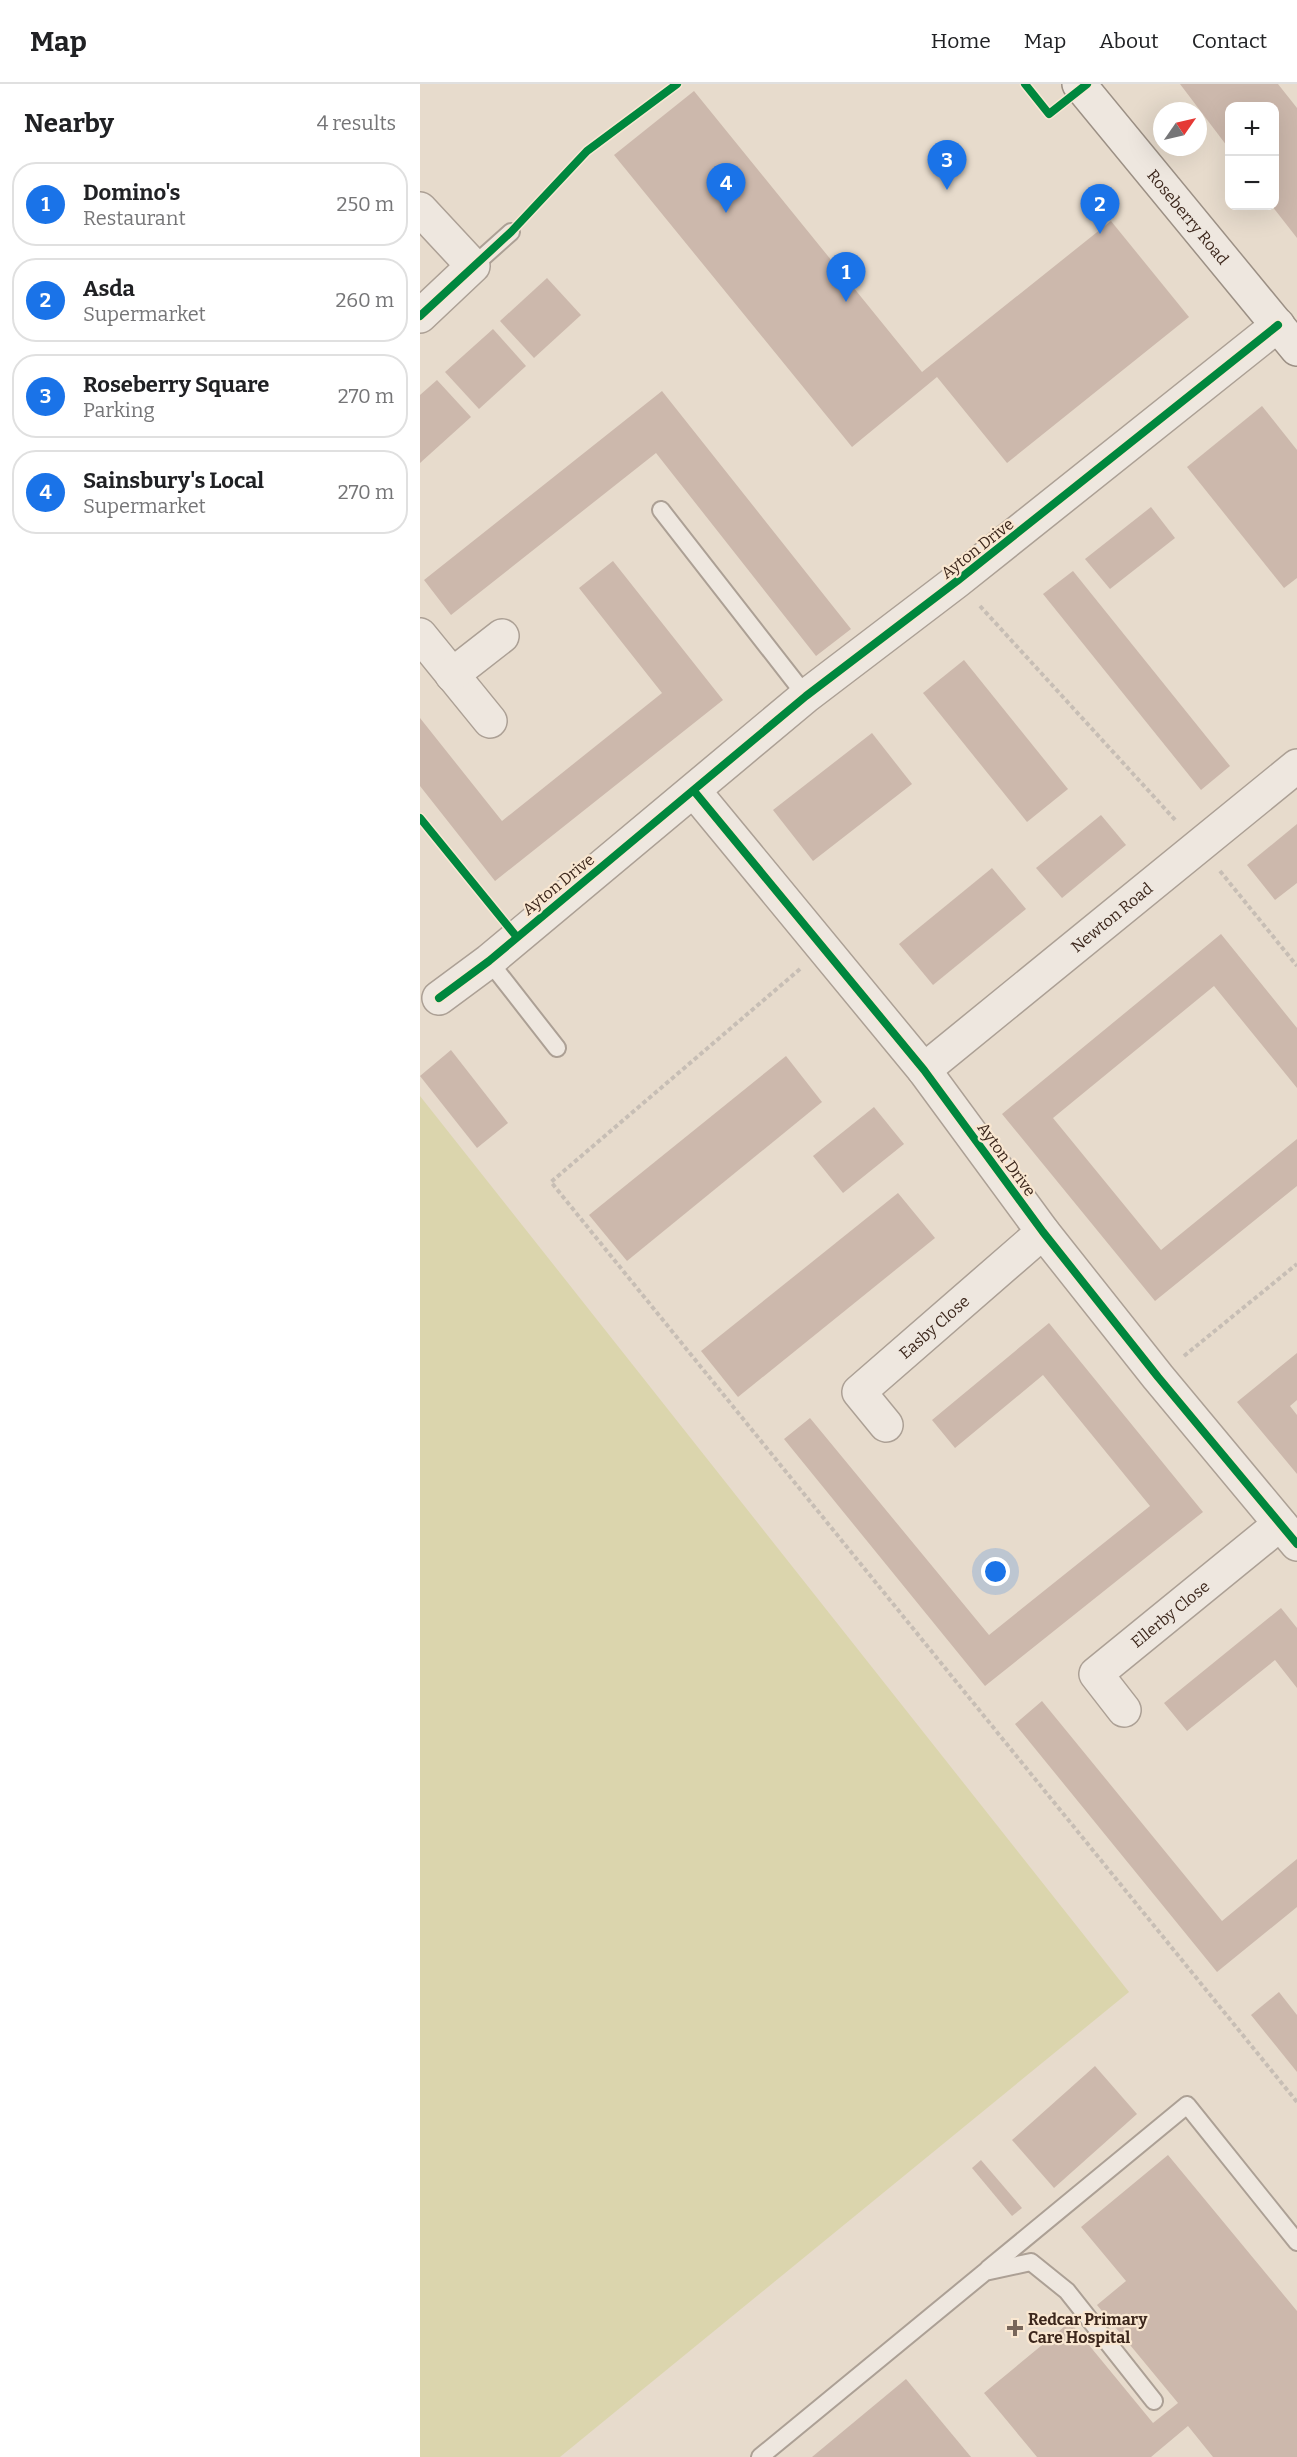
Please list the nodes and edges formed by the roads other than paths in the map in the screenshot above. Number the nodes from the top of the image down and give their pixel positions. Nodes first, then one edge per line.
1 (1079, 84) edge
2 (420, 209) edge
3 (511, 232) dead end
4 (473, 266) junction
5 (420, 316) edge
6 (1287, 337) edge
7 (661, 510) dead end
8 (420, 635) edge
9 (502, 636) dead end
10 (452, 675) junction
11 (806, 696) junction
12 (490, 721) dead end
13 (1297, 766) edge
14 (694, 791) junction
15 (489, 960) junction
16 (439, 998) dead end
17 (557, 1048) dead end
18 (924, 1070) junction
19 (1043, 1232) junction
20 (886, 1425) dead end
21 (1289, 1534) edge
22 (1125, 1710) dead end
23 (1297, 2242) edge
24 (985, 2272) junction
25 (1154, 2401) dead end
26 (760, 2457) edge

1 - 6 street, Roseberry Road
2 - 4 street
3 - 4 lane
4 - 5 street
6 - 11 street, Ayton Drive
7 - 11 lane
8 - 10 street
9 - 10 street
10 - 12 street
11 - 14 street, Ayton Drive
13 - 18 street, Newton Road
14 - 15 street, Ayton Drive
14 - 18 street, Ayton Drive
15 - 16 street, Ayton Drive
15 - 17 lane
18 - 19 street, Ayton Drive
19 - 20 street, Easby Close
19 - 21 street, Ayton Drive
21 - 22 street, Ellerby Close
23 - 24 lane
24 - 25 lane
24 - 26 lane

